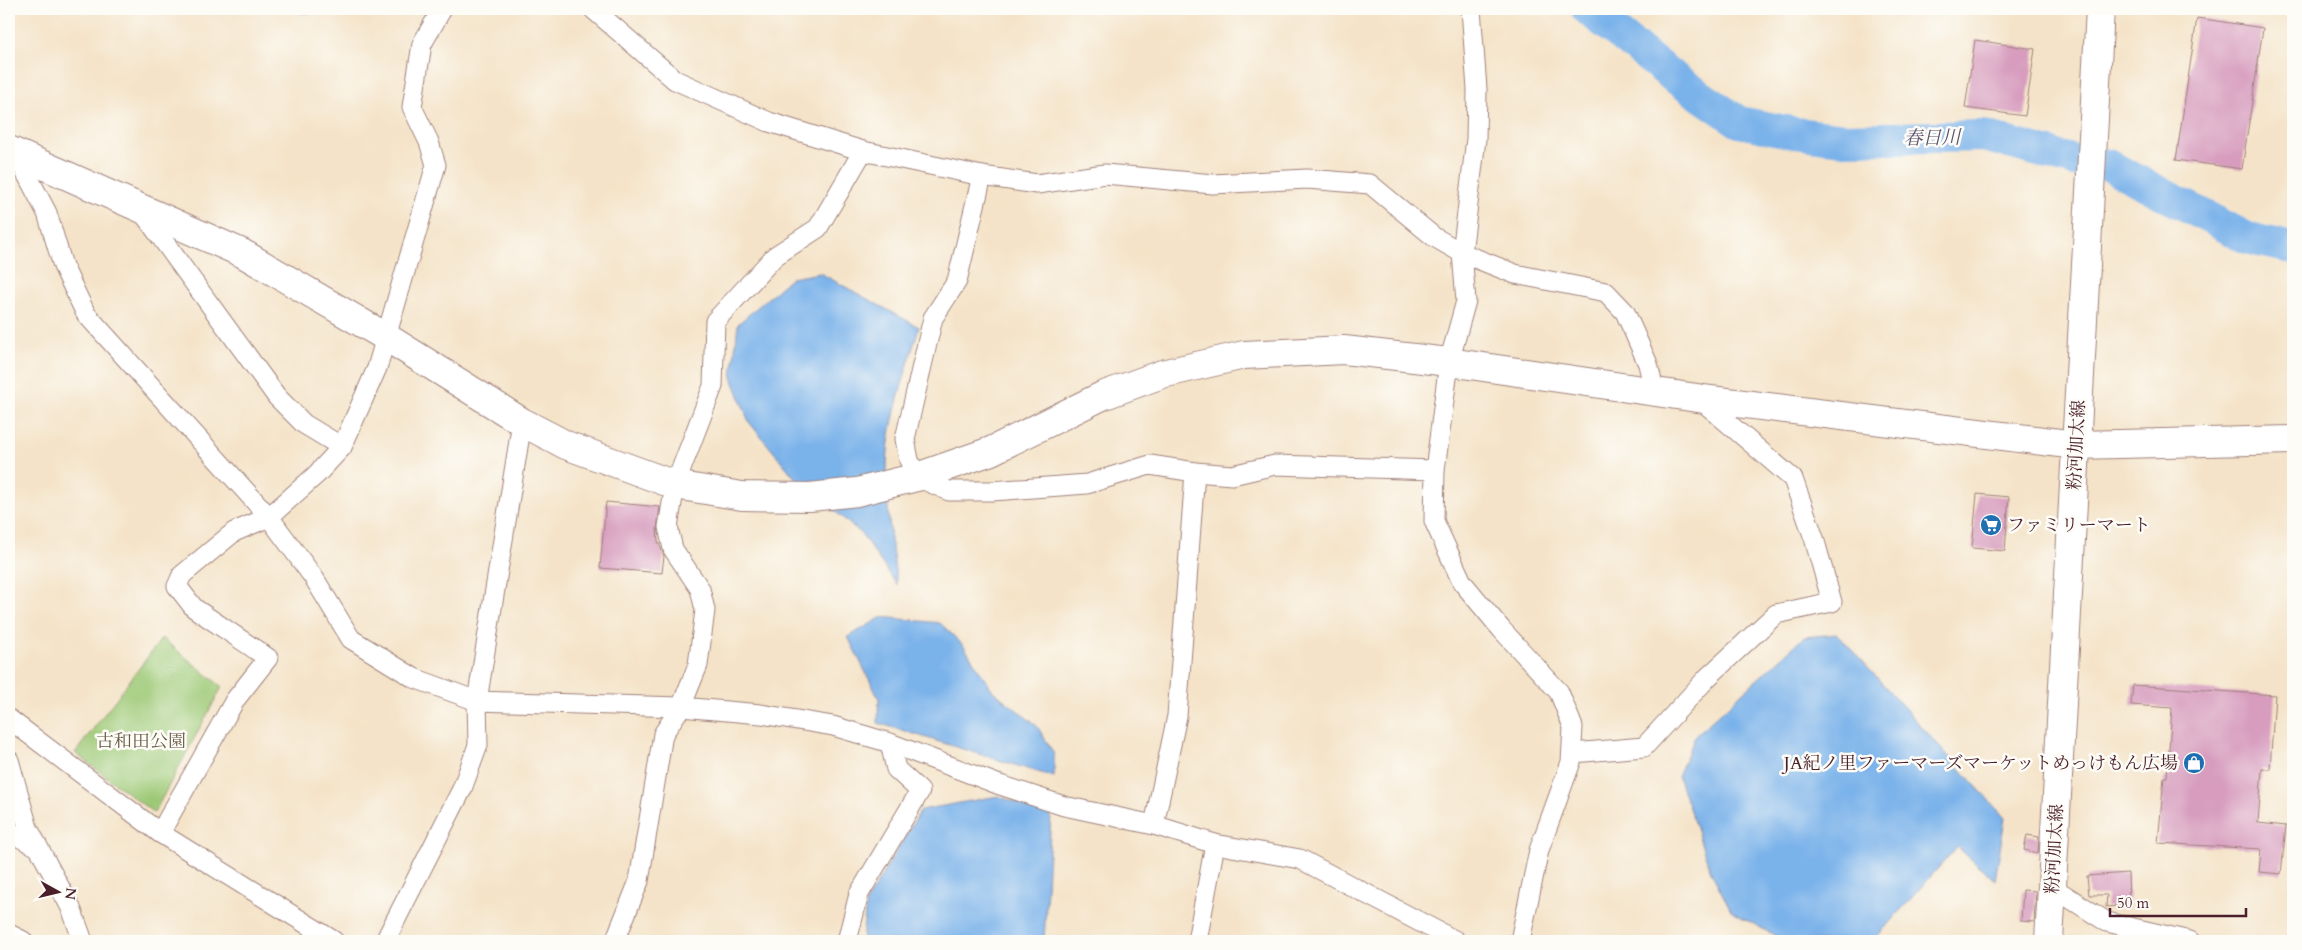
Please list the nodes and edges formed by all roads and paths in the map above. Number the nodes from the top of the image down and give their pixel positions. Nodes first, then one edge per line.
1 (442, 9) edge
2 (594, 9) edge
3 (1471, 9) edge
4 (2100, 9) edge
5 (12, 151) edge
6 (863, 151) junction
7 (982, 176) junction
8 (139, 208) junction
9 (1462, 253) junction
10 (386, 337) junction
11 (1449, 362) junction
12 (1654, 390) junction
13 (1704, 399) junction
14 (522, 422) junction
15 (2293, 440) edge
16 (2076, 445) junction
17 (342, 447) junction
18 (1435, 470) junction
19 (1195, 472) junction
20 (917, 477) junction
21 (675, 485) junction
22 (269, 517) junction
23 (477, 701) junction
24 (681, 707) junction
25 (9, 720) edge
26 (890, 743) junction
27 (1573, 753) junction
28 (9, 760) edge
29 (1154, 825) junction
30 (9, 832) edge
31 (160, 833) junction
32 (1215, 844) junction
33 (38, 847) junction
34 (2052, 887) junction
35 (9, 934) edge
36 (23, 941) edge
37 (83, 941) edge
38 (334, 941) edge
39 (385, 941) edge
40 (615, 941) edge
41 (847, 941) edge
42 (1196, 941) edge
43 (1456, 941) edge
44 (1520, 941) edge
45 (2049, 941) edge
46 (2190, 941) edge

1 - 10 street
2 - 6 street
3 - 9 street
4 - 16 street, 粉河加太線
5 - 8 street
5 - 22 street
6 - 7 street
6 - 21 street
7 - 9 street
7 - 20 street
8 - 10 street
8 - 17 street
9 - 11 street
9 - 12 street
10 - 14 street
10 - 17 street
11 - 12 street
11 - 18 street
11 - 20 street
12 - 13 street
13 - 16 street
13 - 27 street
14 - 21 street
14 - 23 street
15 - 16 street
16 - 34 street, 粉河加太線
17 - 22 street
18 - 19 street
18 - 27 street
19 - 20 street
19 - 29 street
20 - 21 street
21 - 24 street
22 - 23 street
22 - 31 street
23 - 24 street
23 - 39 street
24 - 26 street
24 - 40 street
25 - 31 street
26 - 29 street
26 - 41 street
27 - 44 street
28 - 33 street
29 - 32 street
30 - 33 street
31 - 38 street
32 - 42 street
32 - 43 street
33 - 37 street
34 - 45 street, 粉河加太線
34 - 46 street
35 - 36 street

